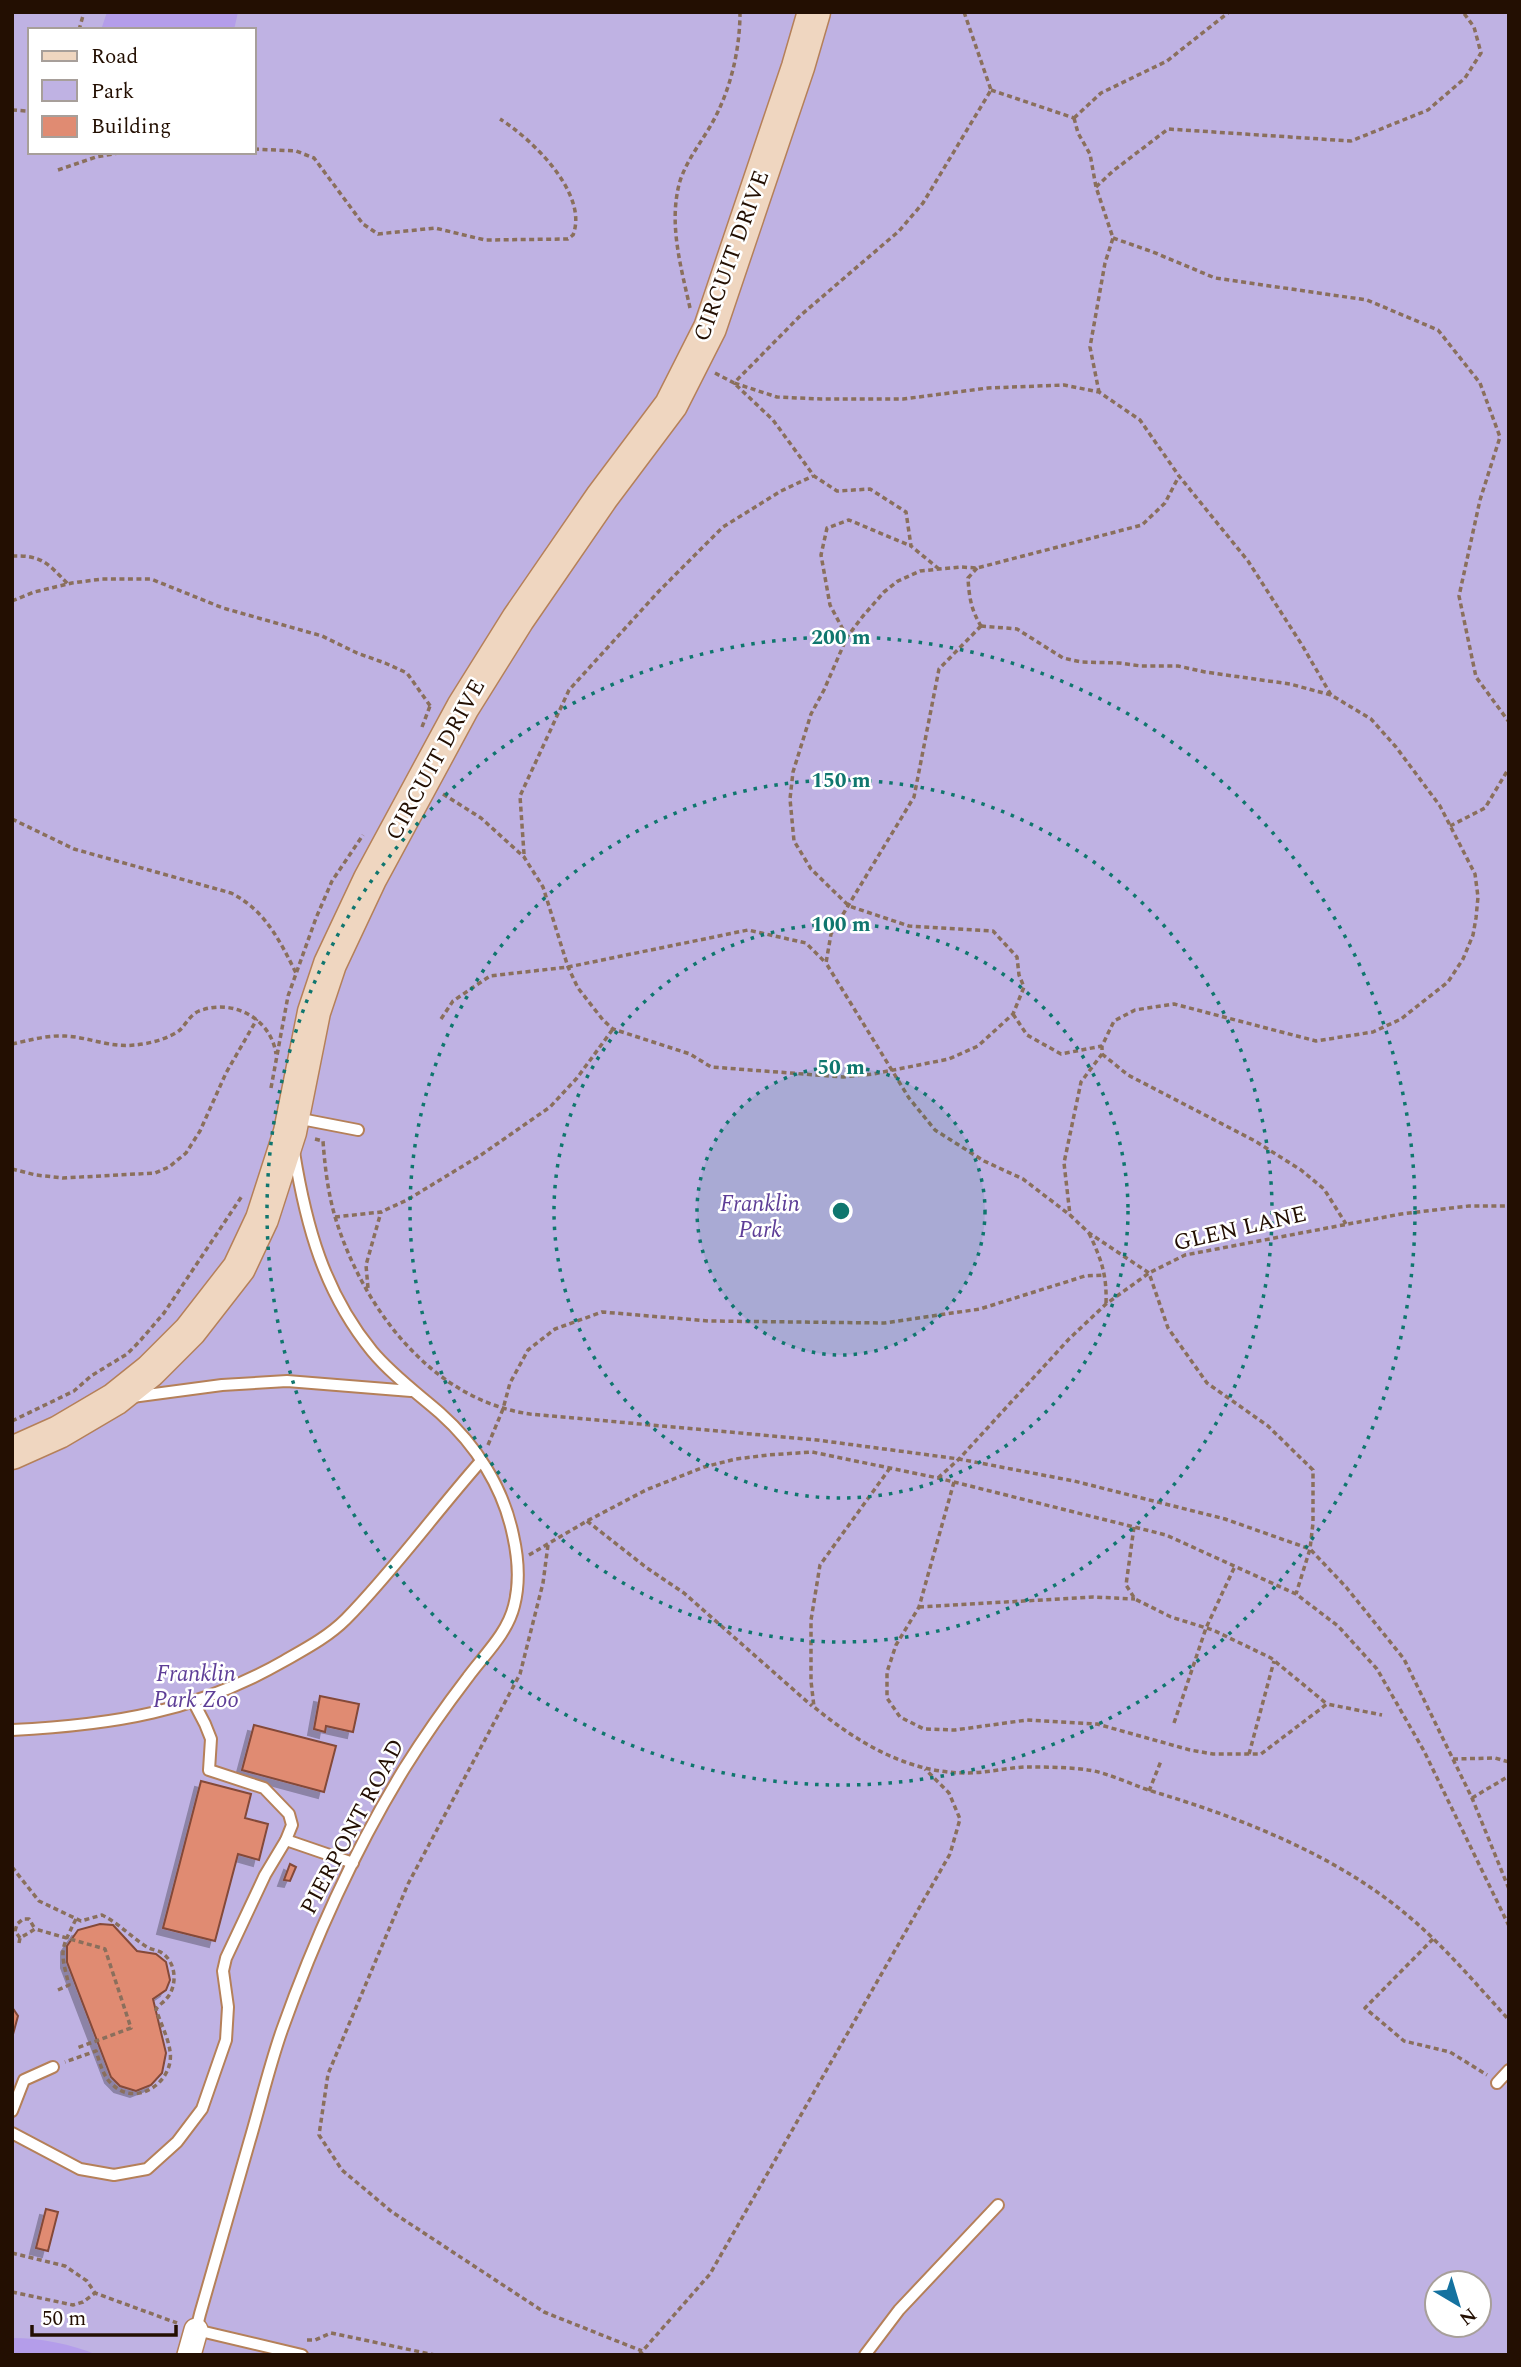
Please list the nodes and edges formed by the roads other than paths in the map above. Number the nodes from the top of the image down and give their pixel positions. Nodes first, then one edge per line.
1 (814, 12) edge
2 (300, 1130) junction
3 (358, 1130) dead end
4 (411, 1391) junction
5 (115, 1399) junction
6 (12, 1453) edge
7 (481, 1461) junction
8 (192, 1701) junction
9 (12, 1730) edge
10 (286, 1840) junction
11 (353, 1863) junction
12 (53, 2067) road end
13 (1509, 2070) edge
14 (1497, 2083) road end
15 (12, 2111) edge
16 (12, 2133) edge
17 (998, 2205) dead end
18 (196, 2330) junction
19 (189, 2355) edge
20 (302, 2355) edge
21 (865, 2355) edge

1 - 2 main road, CIRCUIT DRIVE
2 - 3 lane
2 - 4 lane, PIERPONT ROAD
2 - 5 main road, CIRCUIT DRIVE
4 - 5 lane
4 - 7 lane, PIERPONT ROAD
5 - 6 main road, CIRCUIT DRIVE
7 - 8 lane
7 - 11 lane, PIERPONT ROAD
8 - 9 lane
8 - 10 lane
10 - 11 lane
10 - 16 lane
11 - 18 lane, PIERPONT ROAD
12 - 15 lane
13 - 14 lane
17 - 21 lane
18 - 19 street
18 - 20 lane

